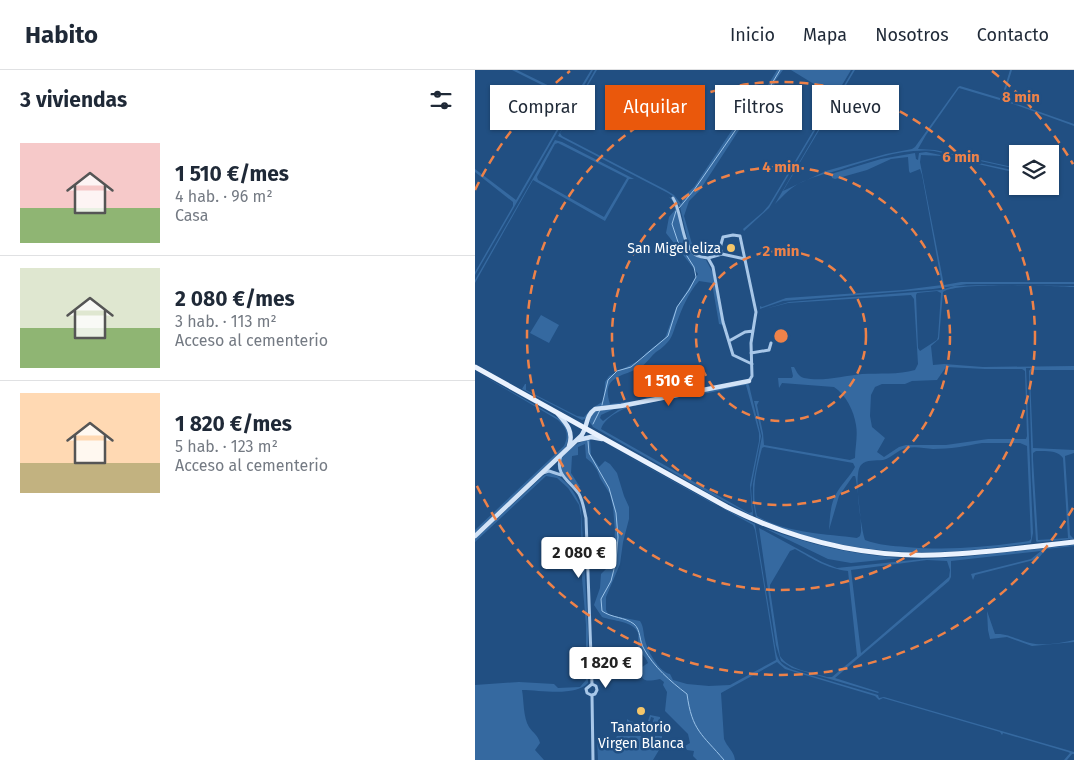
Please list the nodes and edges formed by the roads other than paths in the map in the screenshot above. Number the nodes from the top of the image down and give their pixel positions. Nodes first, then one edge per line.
1 (673, 198) dead end
2 (722, 254) junction
3 (708, 258) junction
4 (745, 259) junction
5 (753, 331) junction
6 (729, 341) junction
7 (771, 343) dead end
8 (751, 353) junction
9 (751, 364) junction
10 (475, 367) edge
11 (749, 381) joint
12 (555, 411) junction
13 (585, 428) junction
14 (571, 432) junction
15 (581, 436) junction
16 (608, 440) junction
17 (576, 441) junction
18 (567, 449) junction
19 (562, 454) junction
20 (551, 464) junction
21 (559, 472) junction
22 (542, 473) junction
23 (475, 536) edge
24 (1074, 542) edge
25 (591, 684) junction
26 (592, 695) junction
27 (593, 760) edge

1 - 3 street
2 - 3 street
2 - 4 street
2 - 4 street
3 - 6 street
4 - 5 street
5 - 6 street
5 - 8 street
6 - 9 street
7 - 8 street
8 - 9 street
9 - 11 street
10 - 12 main road
11 - 13 main road
12 - 13 main road
12 - 14 main road
13 - 15 main road
13 - 16 main road
14 - 15 main road
14 - 18 main road
15 - 17 main road
16 - 17 main road
16 - 24 main road
17 - 18 main road
18 - 19 main road
19 - 20 main road
19 - 21 street
20 - 21 street
20 - 22 main road
21 - 22 street
21 - 25 street
22 - 23 main road
25 - 26 street
25 - 26 street
26 - 27 street

